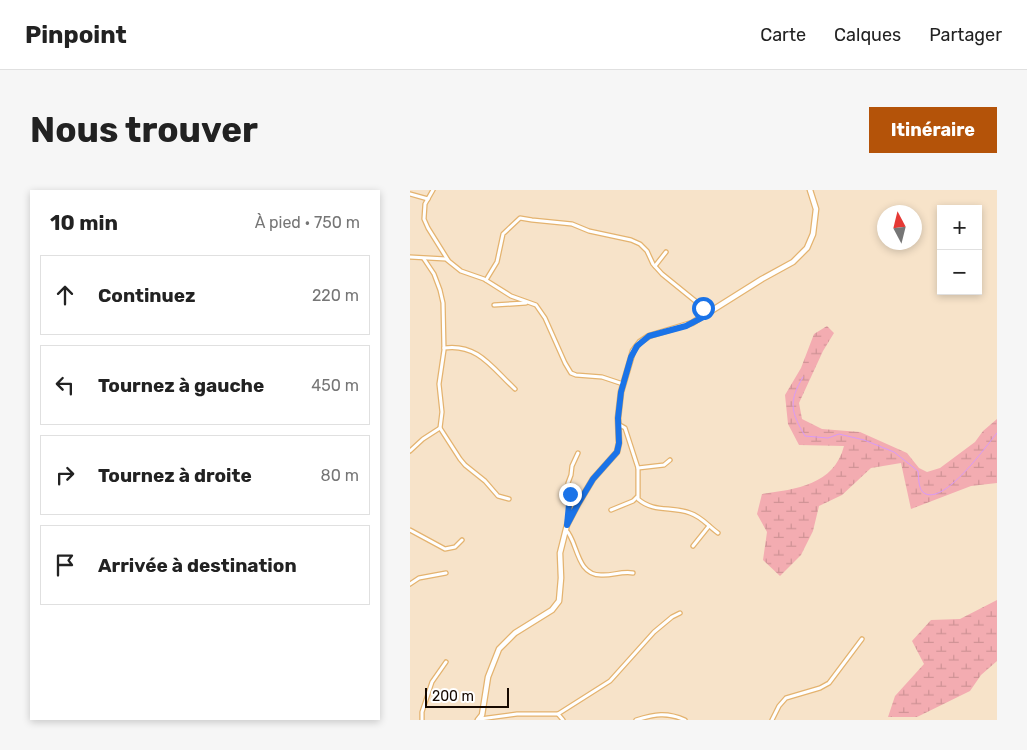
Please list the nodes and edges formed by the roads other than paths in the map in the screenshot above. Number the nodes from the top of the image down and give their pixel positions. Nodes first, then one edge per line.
1 (433, 190) edge
2 (810, 190) edge
3 (410, 194) edge
4 (428, 199) junction
5 (666, 252) dead end
6 (410, 257) edge
7 (423, 258) junction
8 (449, 261) junction
9 (655, 266) junction
10 (486, 280) junction
11 (529, 303) junction
12 (494, 305) dead end
13 (707, 315) junction
14 (444, 348) junction
15 (623, 384) junction
16 (515, 389) dead end
17 (618, 424) junction
18 (440, 428) junction
19 (410, 451) edge
20 (578, 453) dead end
21 (670, 460) dead end
22 (638, 468) junction
23 (638, 497) junction
24 (509, 499) dead end
25 (611, 510) dead end
26 (709, 526) junction
27 (410, 530) edge
28 (566, 531) junction
29 (718, 533) dead end
30 (462, 540) dead end
31 (692, 546) dead end
32 (633, 572) dead end
33 (446, 573) dead end
34 (410, 584) edge
35 (680, 613) dead end
36 (862, 639) dead end
37 (446, 662) dead end
38 (558, 714) junction
39 (422, 720) edge
40 (479, 720) edge
41 (563, 720) edge
42 (636, 720) edge
43 (685, 720) edge
44 (772, 720) edge

1 - 4 street
2 - 13 street
3 - 4 street
4 - 8 street
5 - 9 street
6 - 7 street
7 - 8 street
7 - 14 street
8 - 10 street
9 - 10 street
9 - 13 street
10 - 11 street
11 - 12 street
11 - 15 street
13 - 15 street
14 - 16 street
14 - 18 street
15 - 17 street
17 - 22 street
17 - 28 street
18 - 19 street
18 - 24 street
20 - 28 street
21 - 22 street
22 - 23 street
23 - 25 street
23 - 26 street
26 - 29 street
26 - 31 street
27 - 30 street
28 - 32 street
28 - 40 street
33 - 34 street
35 - 38 street
36 - 44 street
37 - 39 street
38 - 40 street
38 - 41 street
42 - 43 street

